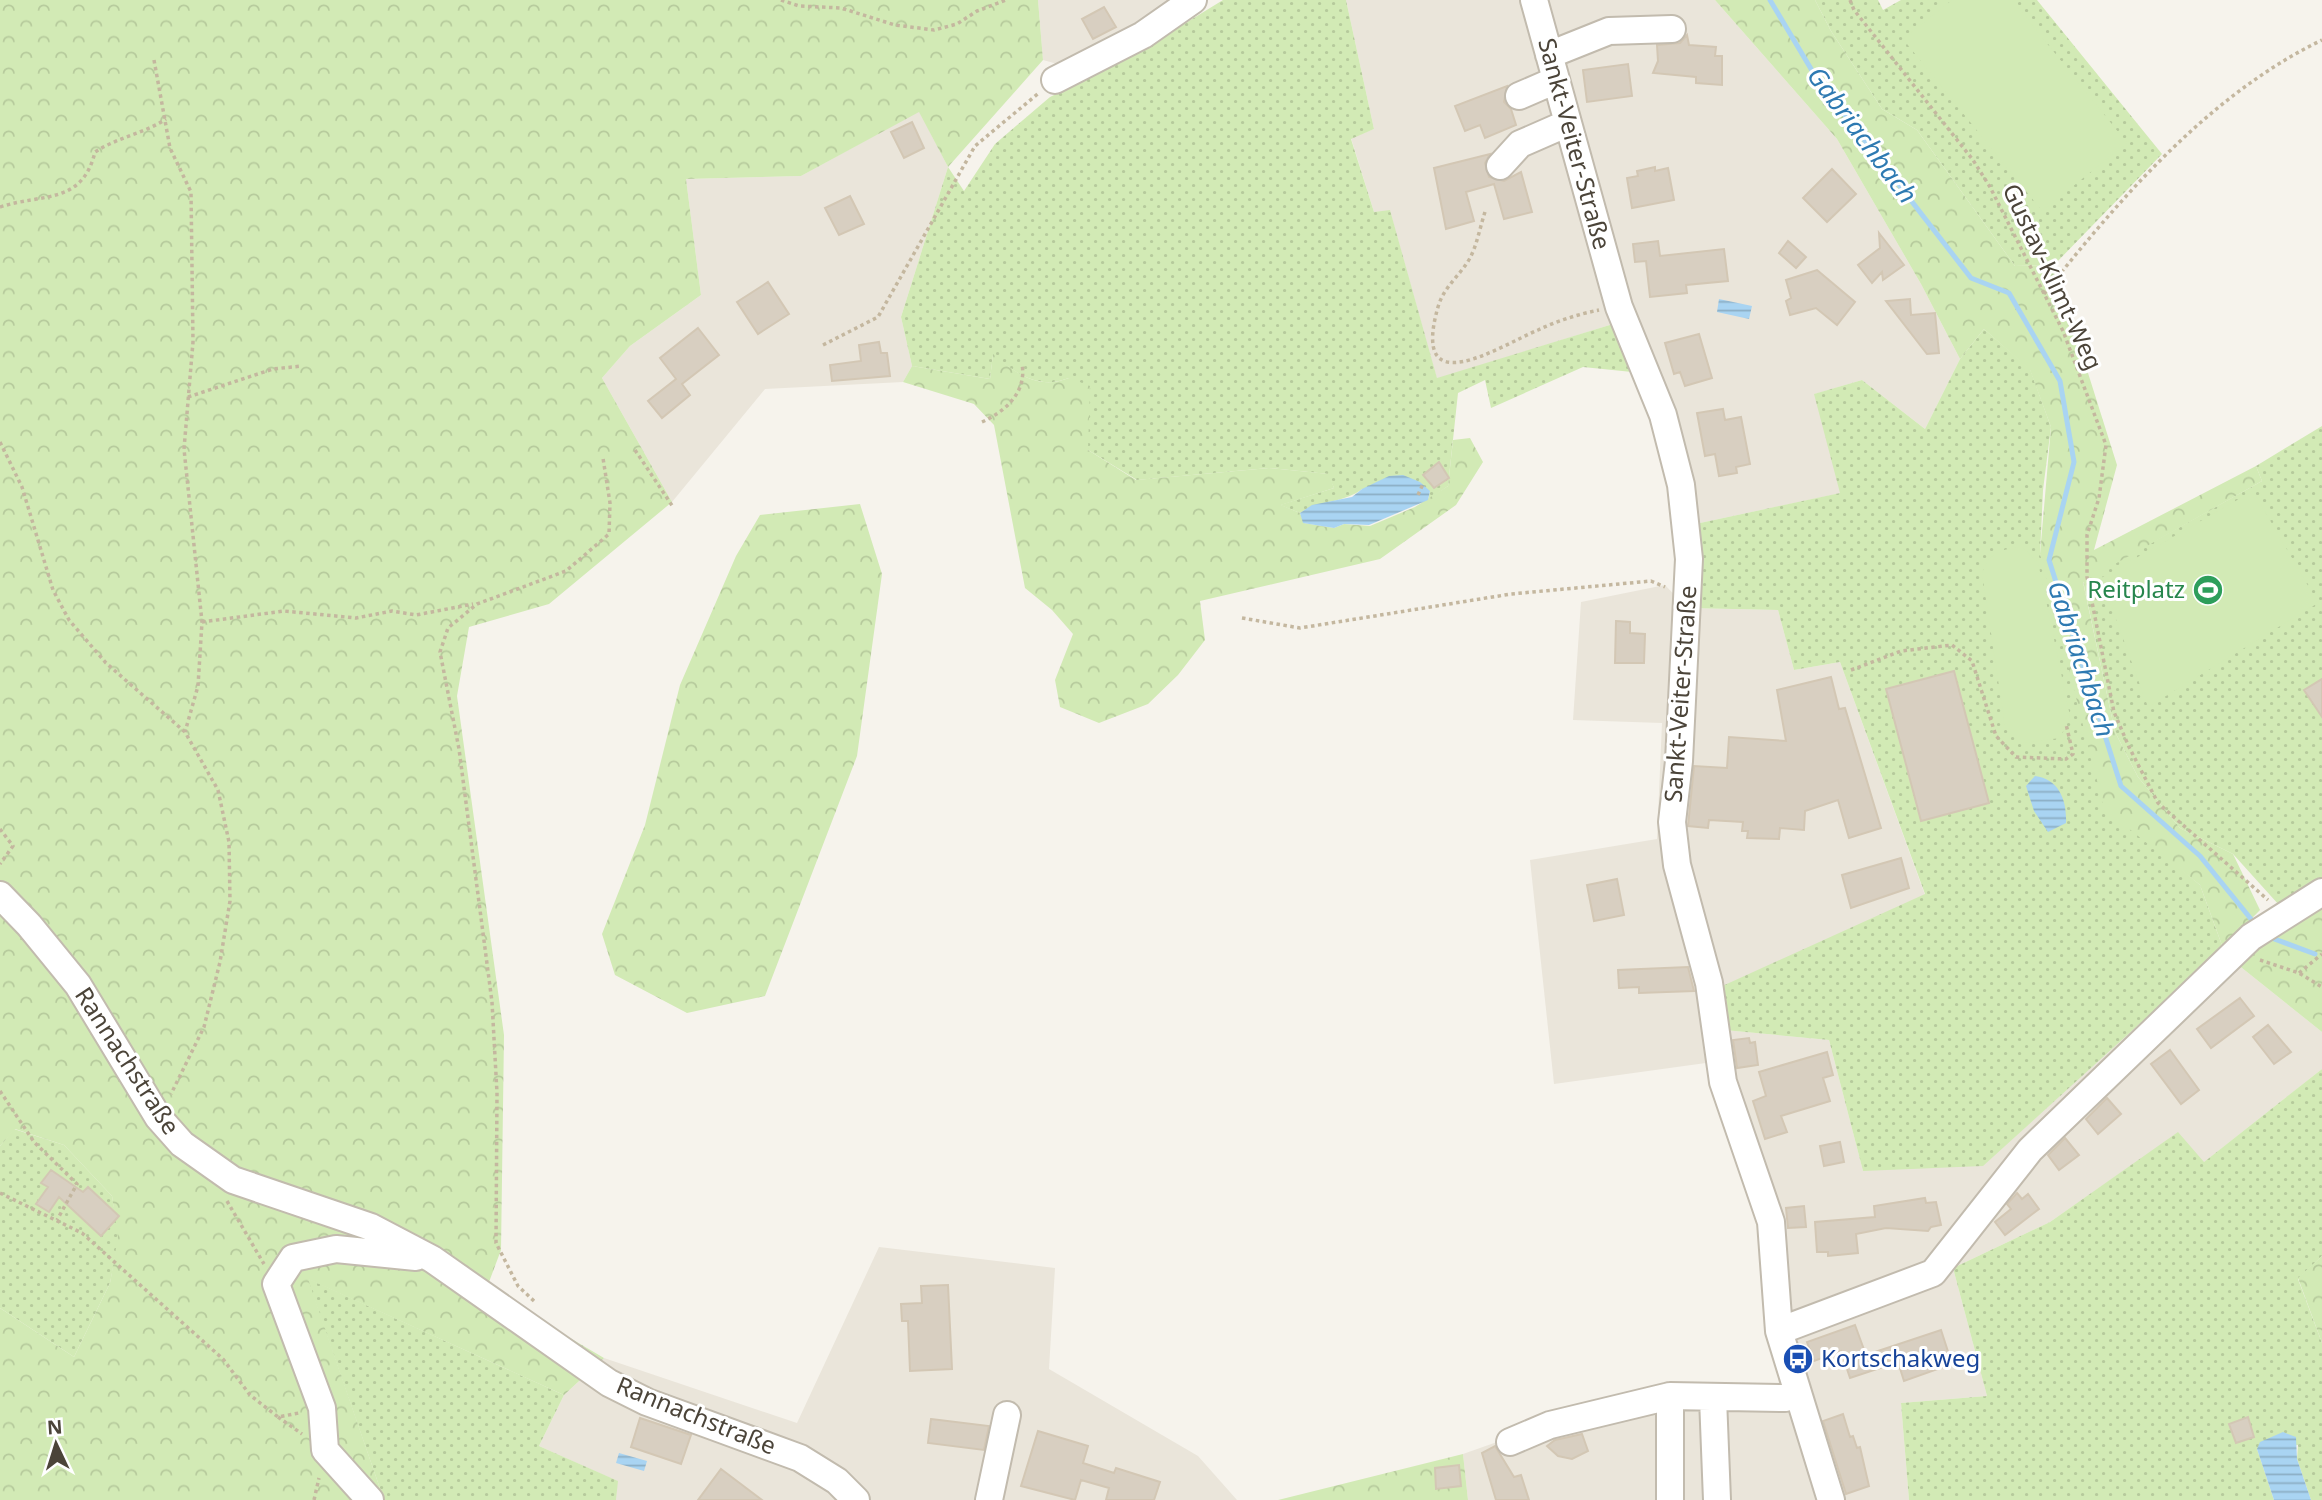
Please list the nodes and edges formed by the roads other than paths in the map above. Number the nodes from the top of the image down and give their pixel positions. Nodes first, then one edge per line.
1 (1192, 0) edge
2 (1534, 0) edge
3 (1672, 29) dead end
4 (1552, 67) junction
5 (1055, 80) road end
6 (1519, 96) dead end
7 (1568, 123) junction
8 (1500, 166) dead end
9 (2322, 892) edge
10 (0, 895) edge
11 (432, 1259) junction
12 (1779, 1331) junction
13 (1798, 1394) junction
14 (1670, 1396) junction
15 (1713, 1398) junction
16 (1007, 1415) dead end
17 (1510, 1442) dead end
18 (370, 1500) edge
19 (856, 1500) edge
20 (989, 1500) edge
21 (1670, 1500) edge
22 (1717, 1500) edge
23 (1831, 1500) edge

1 - 5 street
2 - 4 street, Sankt-Veiter-Straße
3 - 4 street
4 - 6 street
4 - 7 street, Sankt-Veiter-Straße
7 - 8 street
7 - 12 street, Sankt-Veiter-Straße
9 - 12 street
10 - 11 street, Rannachstraße
11 - 18 street, Rannachstraße
11 - 19 street, Rannachstraße
12 - 13 street, Sankt-Veiter-Straße
13 - 15 street
13 - 23 street, Sankt-Veiter-Straße
14 - 15 street
14 - 17 street
14 - 21 street
15 - 22 street
16 - 20 street

